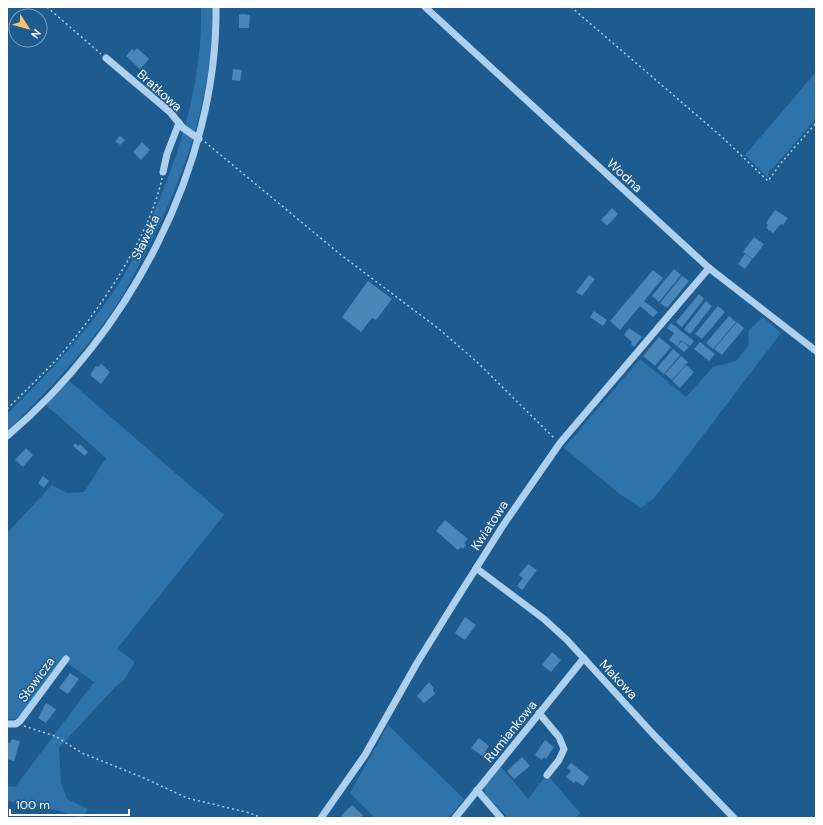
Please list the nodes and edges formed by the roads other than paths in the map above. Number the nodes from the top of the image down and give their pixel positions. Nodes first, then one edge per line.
1 (216, 7) edge
2 (425, 7) edge
3 (106, 58) road end
4 (179, 123) junction
5 (199, 138) junction
6 (163, 172) road end
7 (708, 268) junction
8 (816, 351) edge
9 (7, 436) edge
10 (476, 568) junction
11 (584, 658) junction
12 (66, 660) dead end
13 (540, 713) junction
14 (7, 724) edge
15 (547, 775) dead end
16 (477, 790) junction
17 (321, 818) edge
18 (455, 818) edge
19 (500, 818) edge
20 (734, 818) edge

1 - 5 street, Sławska
2 - 7 street, Wodna
3 - 4 street, Bratkowa
4 - 5 street, Bratkowa
4 - 6 street
5 - 9 street, Sławska
7 - 8 street, Wodna
7 - 10 street, Kwiatowa
10 - 11 street, Makowa
10 - 17 street, Kwiatowa
11 - 13 street, Rumiankowa
11 - 20 street, Makowa
12 - 14 street, Słowicza
13 - 15 street
13 - 16 street, Rumiankowa
16 - 18 street, Rumiankowa
16 - 19 street

